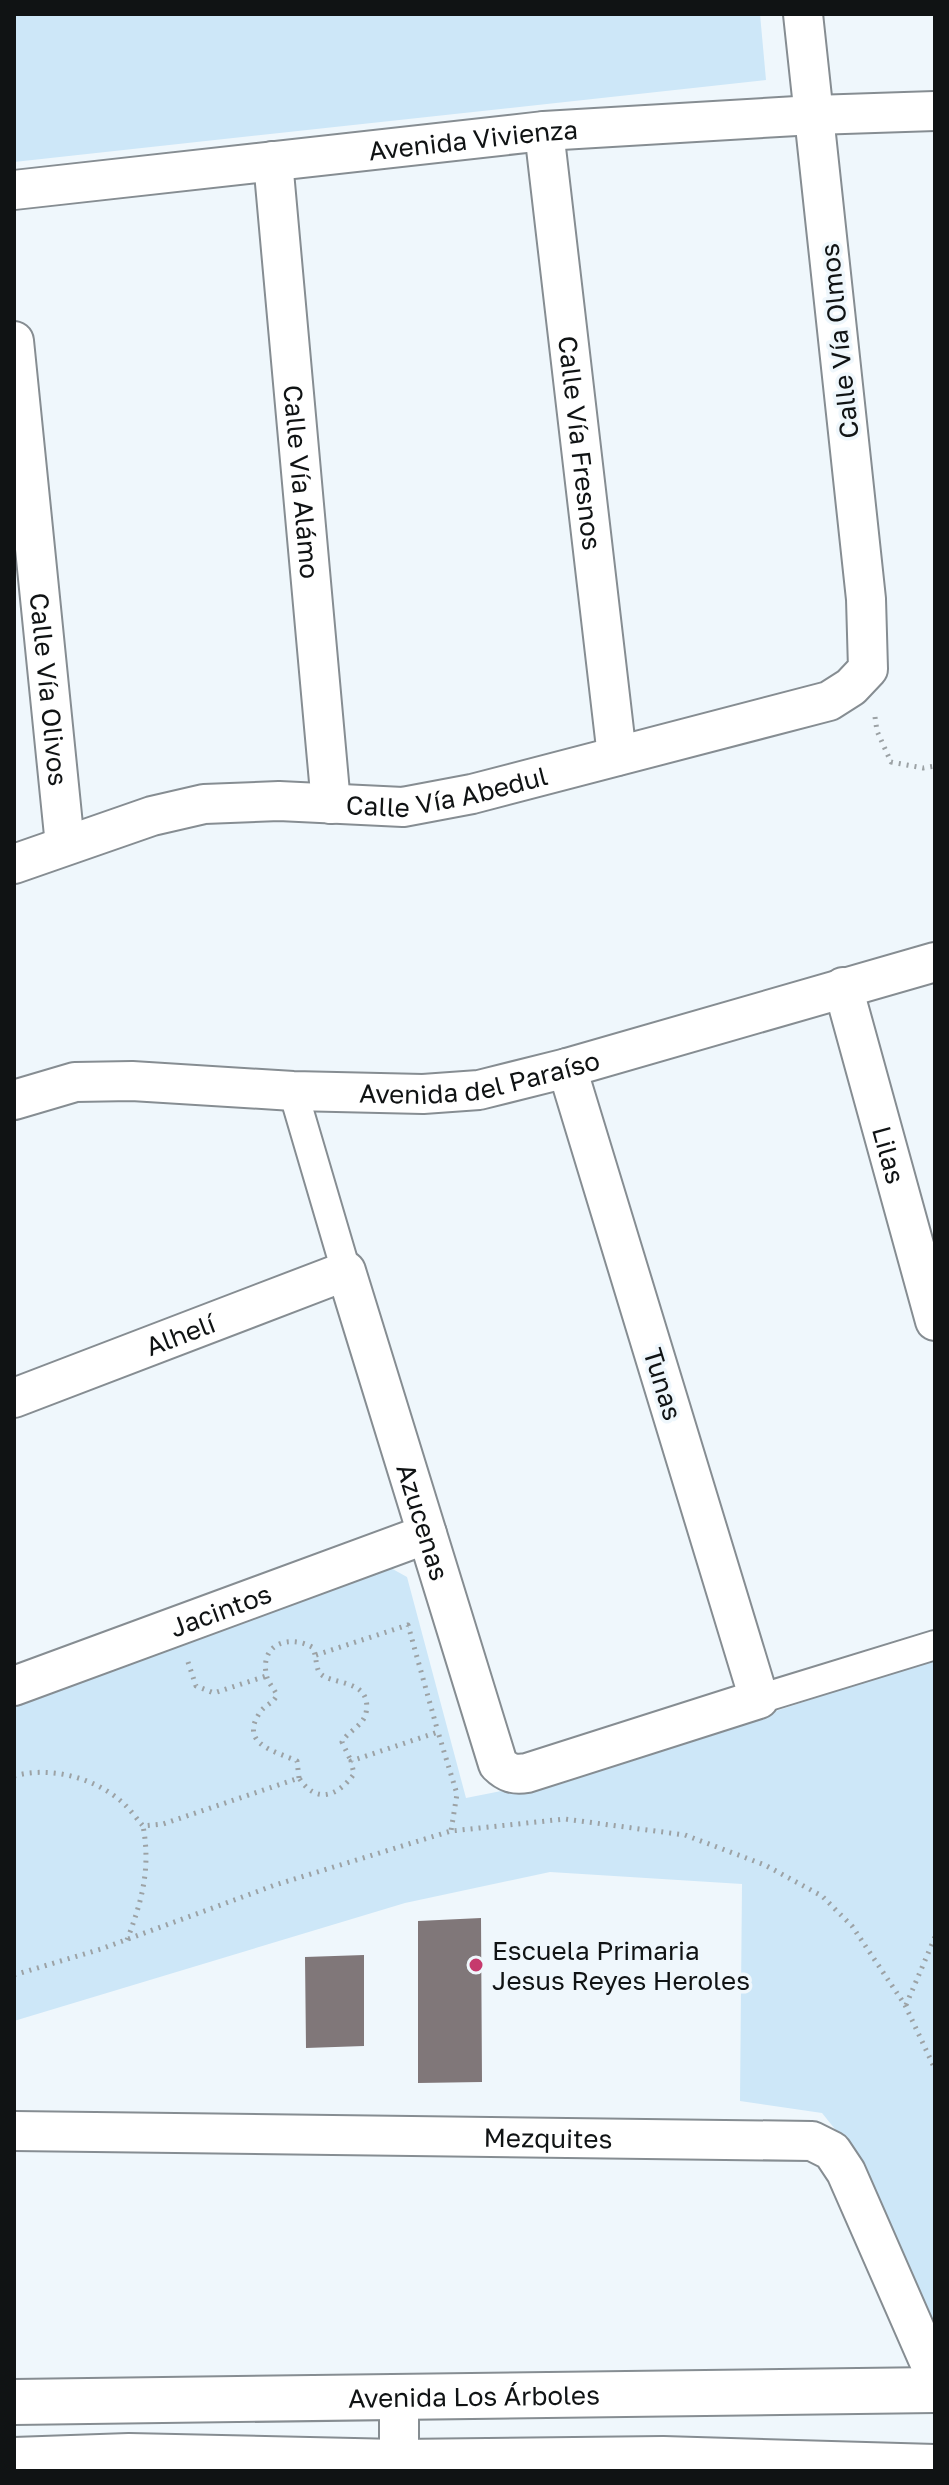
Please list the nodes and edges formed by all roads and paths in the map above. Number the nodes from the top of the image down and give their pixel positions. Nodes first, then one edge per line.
1 (803, 14) edge
2 (935, 111) edge
3 (814, 115) junction
4 (544, 131) junction
5 (273, 161) junction
6 (14, 190) edge
7 (14, 341) edge
8 (868, 669) junction
9 (617, 756) junction
10 (935, 766) edge
11 (331, 804) junction
12 (65, 845) junction
13 (14, 864) edge
14 (935, 962) edge
15 (843, 987) junction
16 (567, 1068) junction
17 (293, 1091) junction
18 (14, 1100) edge
19 (346, 1271) junction
20 (935, 1321) edge
21 (14, 1398) edge
22 (427, 1534) junction
23 (176, 1627) junction
24 (935, 1645) edge
25 (316, 1655) junction
26 (266, 1676) junction
27 (14, 1686) edge
28 (759, 1699) junction
29 (438, 1732) junction
30 (351, 1761) junction
31 (14, 1776) edge
32 (299, 1778) junction
33 (143, 1826) junction
34 (451, 1831) junction
35 (935, 1937) edge
36 (127, 1940) junction
37 (14, 1966) edge
38 (23, 1973) junction
39 (14, 1975) edge
40 (905, 2005) junction
41 (935, 2069) edge
42 (14, 2131) edge
43 (935, 2375) edge
44 (935, 2390) edge
45 (399, 2396) junction
46 (128, 2398) junction
47 (14, 2402) edge
48 (14, 2460) edge
49 (129, 2463) edge
50 (664, 2465) edge
51 (398, 2467) edge
52 (935, 2467) edge

1 - 3 street, Calle Vía Olmos
2 - 3 street, Avenida Vivienza
3 - 4 street, Avenida Vivienza
3 - 8 street, Calle Vía Olmos
4 - 5 street, Avenida Vivienza
4 - 9 street, Calle Vía Fresnos
5 - 6 street, Avenida Vivienza
5 - 11 street, Calle Vía Alámo
7 - 12 street, Calle Vía Olivos
8 - 9 street, Calle Vía Abedul
8 - 10 path
9 - 11 street, Calle Vía Abedul
11 - 12 street, Calle Vía Abedul
12 - 13 street, Calle Vía Abedul
14 - 15 street, Avenida del Paraíso
15 - 16 street, Avenida del Paraíso
15 - 20 street, Lilas
16 - 17 street, Avenida del Paraíso
16 - 28 street, Tunas
17 - 18 street, Avenida del Paraíso
17 - 19 street
19 - 21 street, Alhelí
19 - 22 street, Azucenas
22 - 23 street, Jacintos
22 - 28 street, Azucenas
23 - 26 path
23 - 27 street, Jacintos
24 - 28 street
25 - 26 path
25 - 29 path
25 - 30 path
26 - 32 path
29 - 30 path
29 - 34 path
30 - 32 path
31 - 33 path
32 - 33 path
33 - 36 path
34 - 36 path
34 - 40 path
35 - 40 path
36 - 38 path
37 - 38 path
38 - 39 path
40 - 41 path
42 - 43 street, Mezquites
44 - 45 street, Avenida Los Árboles
45 - 46 street, Avenida Los Árboles
45 - 51 street
46 - 47 street, Avenida Los Árboles
46 - 49 street
48 - 49 street
49 - 51 street
50 - 51 street
50 - 52 street

